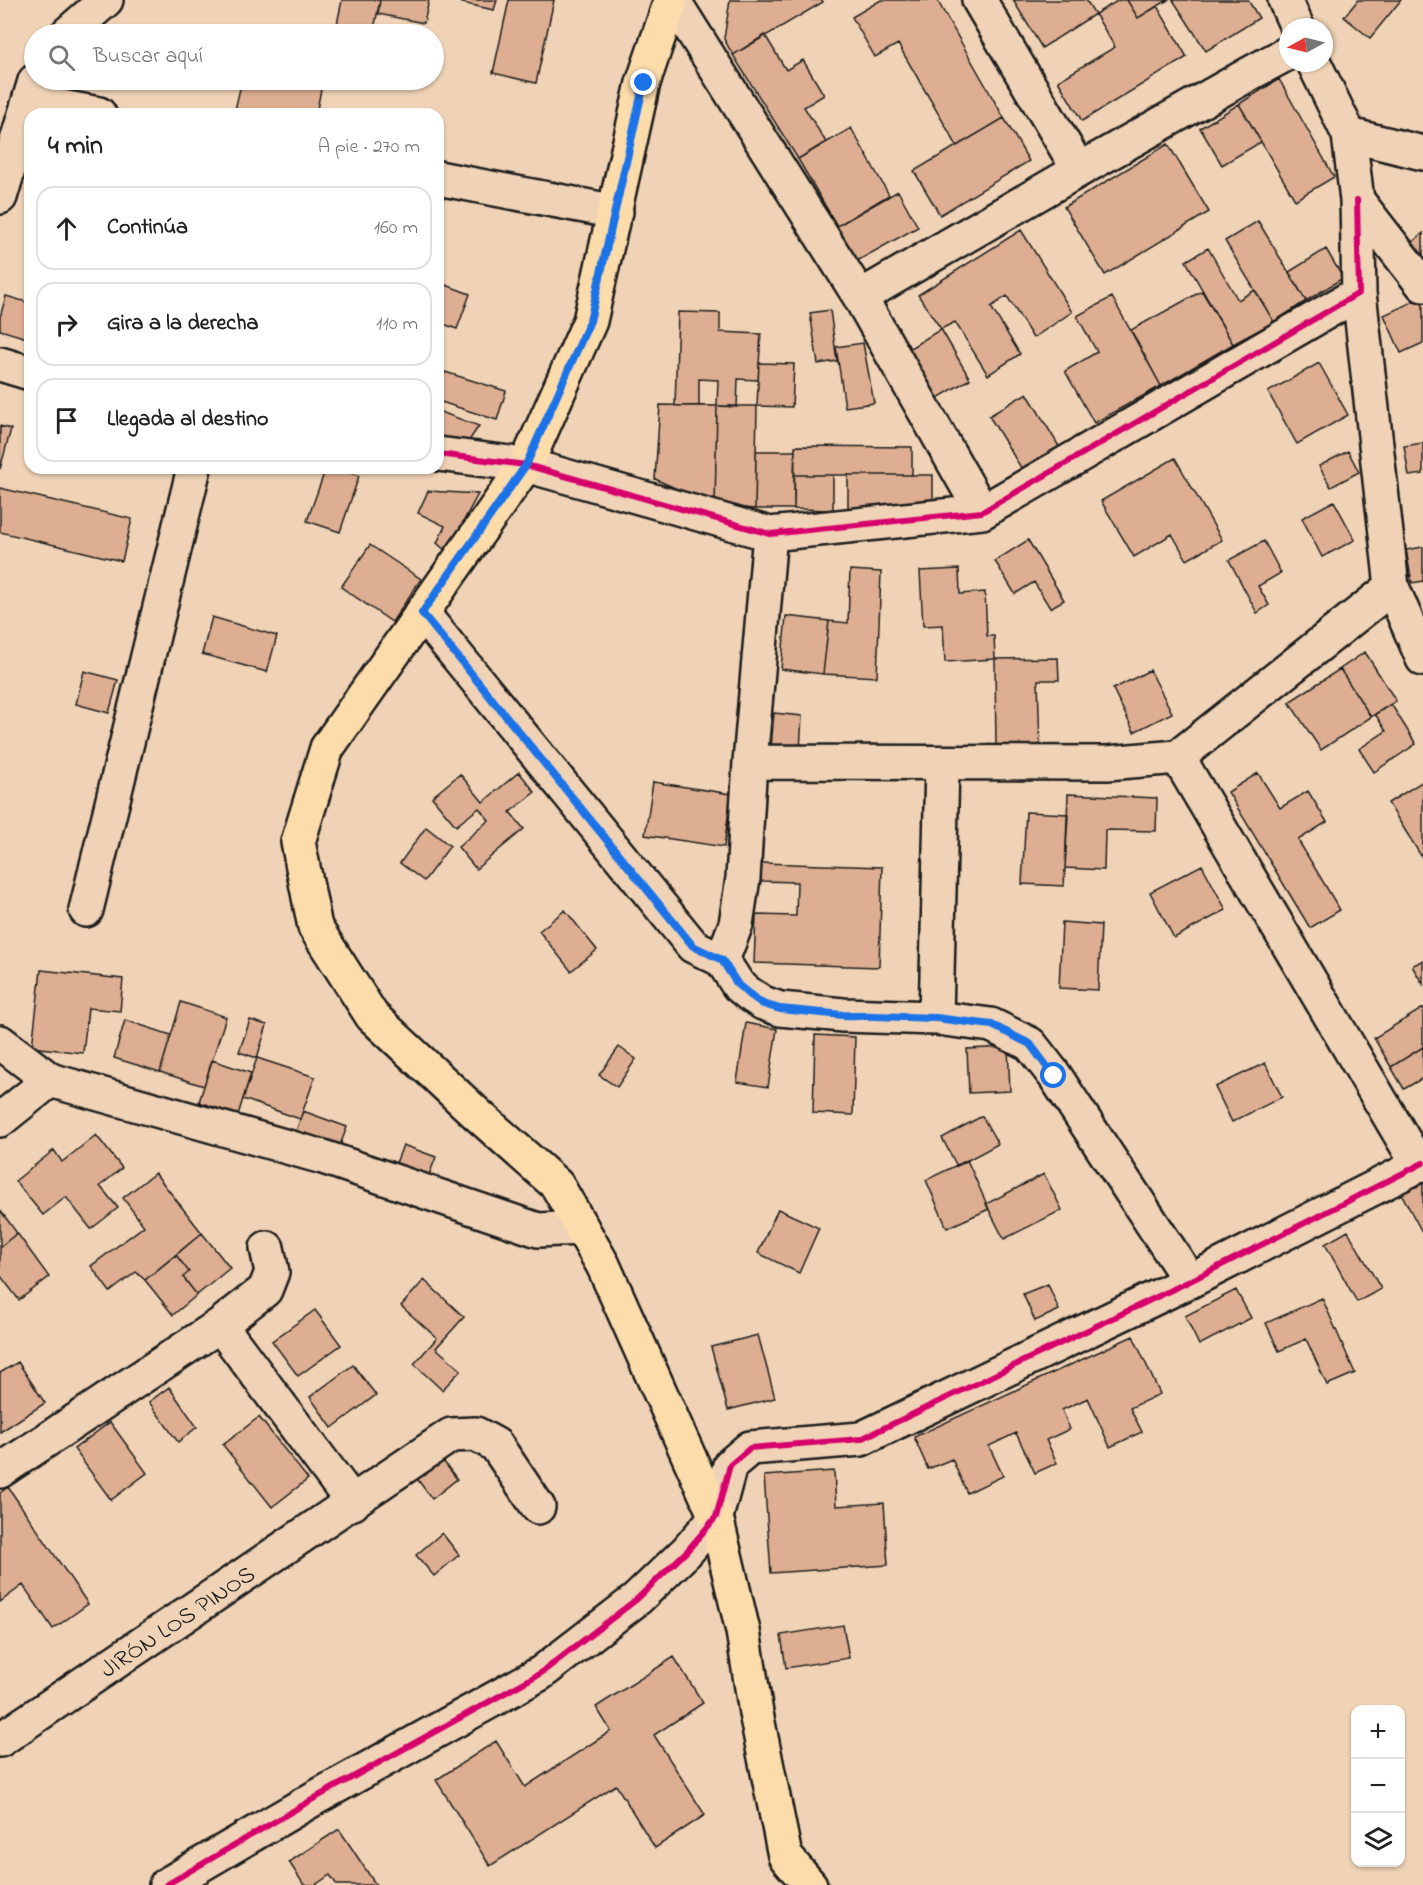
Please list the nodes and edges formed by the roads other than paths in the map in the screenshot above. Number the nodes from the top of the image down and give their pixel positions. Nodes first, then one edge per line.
1 (106, 0) edge
2 (672, 0) edge
3 (979, 0) edge
4 (1285, 0) edge
5 (1293, 18) edge
6 (78, 24) edge
7 (1279, 58) edge
8 (1318, 72) edge
9 (32, 90) edge
10 (27, 108) edge
11 (82, 108) edge
12 (24, 117) edge
13 (1349, 135) junction
14 (1417, 142) edge
15 (1078, 170) junction
16 (444, 179) edge
17 (0, 197) edge
18 (1357, 200) junction
19 (616, 212) junction
20 (1423, 285) edge
21 (1359, 293) junction
22 (860, 297) junction
23 (0, 364) edge
24 (24, 371) edge
25 (444, 455) edge
26 (526, 465) junction
27 (193, 474) edge
28 (982, 512) junction
29 (770, 534) junction
30 (1392, 587) junction
31 (422, 613) junction
32 (1423, 659) edge
33 (1178, 758) junction
34 (750, 762) junction
35 (942, 764) junction
36 (86, 910) dead end
37 (722, 960) junction
38 (936, 1018) junction
39 (0, 1042) edge
40 (50, 1080) junction
41 (0, 1120) edge
42 (1421, 1165) edge
43 (582, 1228) junction
44 (267, 1248) dead end
45 (1190, 1281) junction
46 (220, 1325) junction
47 (0, 1471) edge
48 (353, 1503) junction
49 (538, 1507) dead end
50 (716, 1517) junction
51 (0, 1740) edge
52 (785, 1871) edge
53 (166, 1885) edge
54 (810, 1885) edge

1 - 6 street
2 - 19 main road
2 - 22 street
3 - 15 street
4 - 5 street
7 - 15 street
8 - 13 street
9 - 10 street
9 - 11 street
12 - 17 street
13 - 14 street
13 - 18 street
15 - 22 street
16 - 19 street
18 - 20 street
18 - 21 street
19 - 26 main road
21 - 28 street
21 - 30 street
22 - 28 street
23 - 24 street
25 - 26 street
26 - 29 street
26 - 31 main road
27 - 36 street
28 - 29 street
29 - 34 street
30 - 32 street
30 - 33 street
31 - 37 street
31 - 43 main road
33 - 35 street
33 - 42 street
34 - 35 street
34 - 37 street
35 - 38 street
37 - 38 street
38 - 45 street
39 - 40 street
40 - 41 street
40 - 43 street
42 - 45 street
43 - 50 main road
44 - 46 street
45 - 50 street
46 - 47 street
46 - 48 street
48 - 49 street, JIRÓN LOS PINOS
48 - 51 street, JIRÓN LOS PINOS
50 - 52 main road
50 - 53 street
52 - 54 main road

